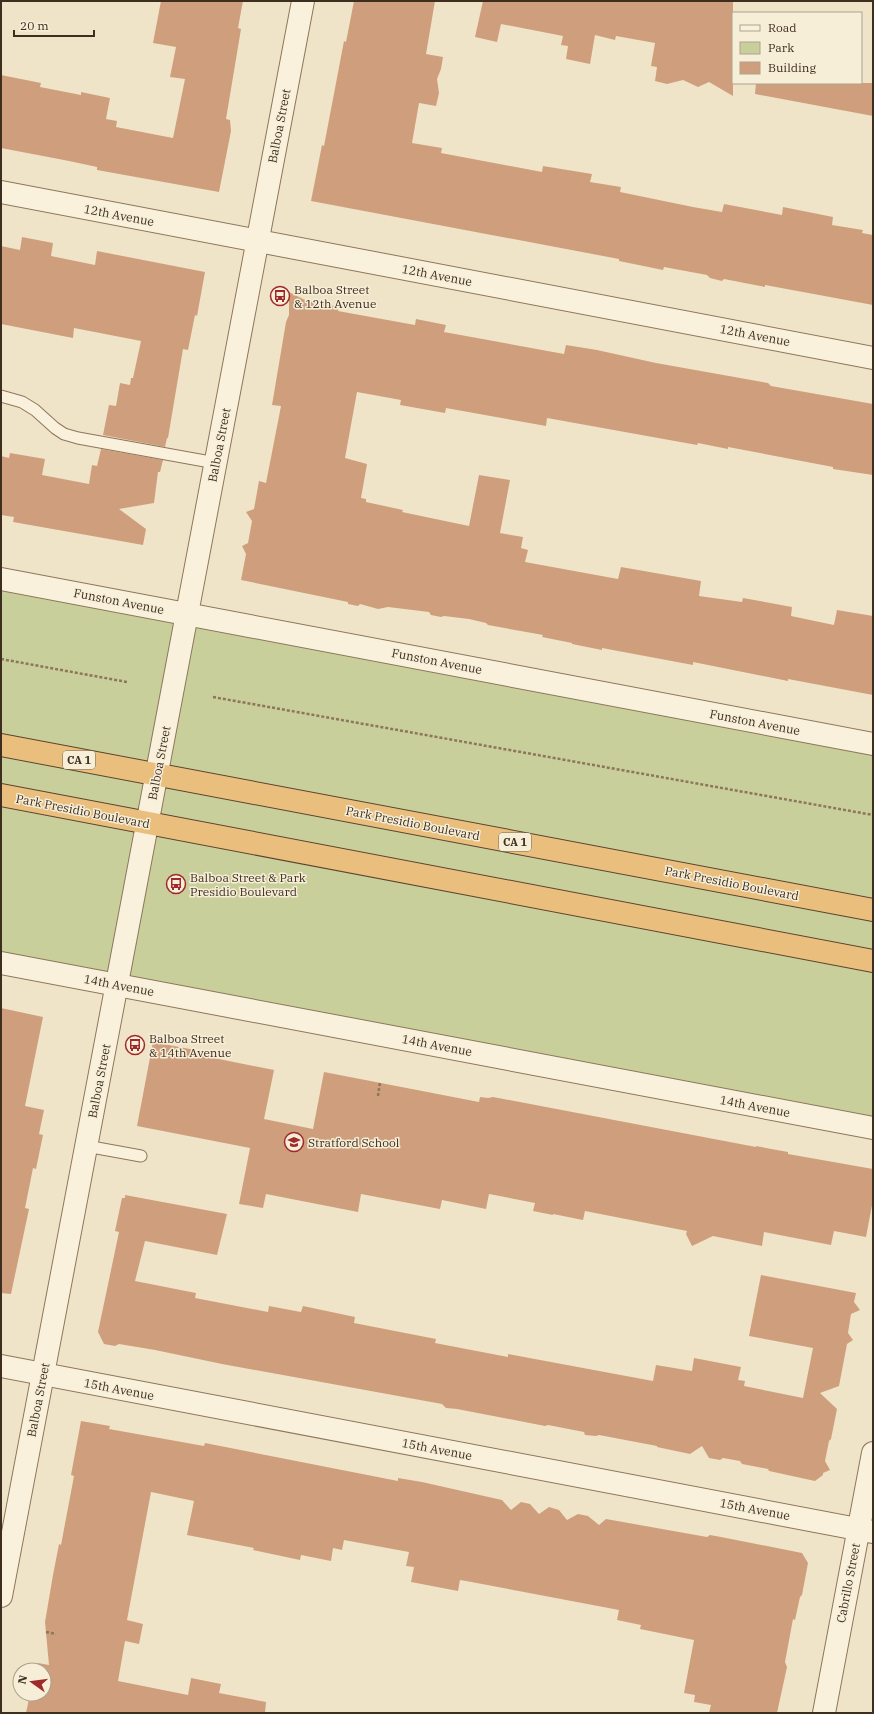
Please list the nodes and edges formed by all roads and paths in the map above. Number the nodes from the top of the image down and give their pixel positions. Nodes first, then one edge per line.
1 (303, 1) edge
2 (1, 192) edge
3 (258, 241) junction
4 (873, 358) edge
5 (1, 396) edge
6 (216, 463) junction
7 (1, 579) edge
8 (187, 614) junction
9 (1, 659) edge
10 (127, 682) dead end
11 (214, 697) dead end
12 (873, 744) edge
13 (1, 745) edge
14 (156, 775) junction
15 (1, 796) edge
16 (873, 815) edge
17 (148, 824) junction
18 (873, 910) edge
19 (873, 961) edge
20 (1, 963) edge
21 (117, 985) junction
22 (380, 1082) dead end
23 (378, 1096) dead end
24 (873, 1128) edge
25 (86, 1146) junction
26 (141, 1156) dead end
27 (1, 1366) edge
28 (43, 1374) junction
29 (873, 1454) edge
30 (866, 1530) edge
31 (1, 1596) edge
32 (46, 1632) dead end
33 (56, 1634) dead end
34 (824, 1713) edge

1 - 3 street, Balboa Street
2 - 3 street, 12th Avenue
3 - 4 street, 12th Avenue
3 - 6 street, Balboa Street
5 - 6 lane
6 - 8 street, Balboa Street
7 - 8 street, Funston Avenue
8 - 12 street, Funston Avenue
8 - 14 street, Balboa Street
9 - 10 path
11 - 16 path
13 - 14 highway, Park Presidio Boulevard / CA 1
14 - 17 street, Balboa Street
14 - 18 highway, Park Presidio Boulevard / CA 1
15 - 17 highway, Park Presidio Boulevard
17 - 19 highway, Park Presidio Boulevard
17 - 21 street, Balboa Street
20 - 21 street, 14th Avenue
21 - 24 street, 14th Avenue
21 - 25 street, Balboa Street
22 - 23 path
25 - 26 lane
25 - 28 street, Balboa Street
27 - 28 street, 15th Avenue
28 - 30 street, 15th Avenue
28 - 31 street, Balboa Street
29 - 30 street, Cabrillo Street
30 - 34 street, Cabrillo Street
32 - 33 path

